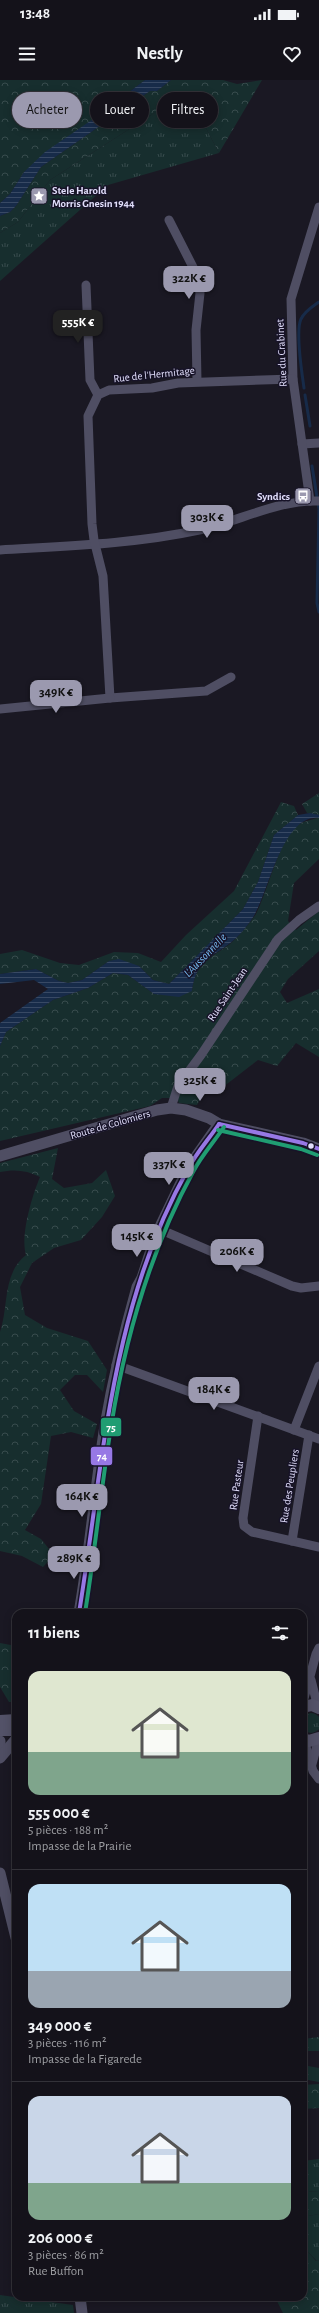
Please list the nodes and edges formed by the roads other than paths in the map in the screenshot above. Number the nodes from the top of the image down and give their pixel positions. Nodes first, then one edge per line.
1 (319, 207) edge
2 (169, 220) dead end
3 (86, 285) dead end
4 (293, 379) junction
5 (197, 382) junction
6 (98, 395) junction
7 (319, 443) edge
8 (302, 444) junction
9 (315, 501) edge
10 (96, 544) junction
11 (0, 550) edge
12 (231, 677) dead end
13 (110, 698) junction
14 (0, 709) edge
15 (319, 906) edge
16 (171, 1108) junction
17 (219, 1124) junction
18 (319, 1149) edge
19 (0, 1156) edge
20 (160, 1229) junction
21 (319, 1286) edge
22 (116, 1365) junction
23 (319, 1366) edge
24 (258, 1416) junction
25 (294, 1430) junction
26 (309, 1435) junction
27 (319, 1439) edge
28 (292, 1541) junction
29 (319, 1547) edge
30 (80, 1609) edge
31 (319, 1648) edge
32 (315, 1679) edge
33 (307, 1694) edge
34 (307, 1706) edge
35 (318, 1708) edge
36 (0, 1721) edge
37 (12, 1721) edge
38 (12, 1723) edge
39 (0, 1729) edge
40 (12, 1730) edge
41 (319, 1738) edge
42 (307, 1740) edge
43 (0, 1741) edge
44 (12, 1744) edge
45 (0, 1746) edge
46 (307, 1751) edge
47 (0, 1758) edge
48 (312, 1764) junction
49 (319, 1779) edge
50 (0, 1872) edge
51 (5, 1911) edge
52 (12, 1928) edge
53 (80, 2301) edge
54 (82, 2313) edge

1 - 4 street, Rue du Crabinet
2 - 5 street
3 - 6 street
4 - 5 street, Rue de l'Hermitage
4 - 8 street, Rue du Crabinet
5 - 6 street, Rue de l'Hermitage
6 - 10 street
7 - 8 street
8 - 9 street, Rue du Crabinet
9 - 10 street
10 - 11 street
10 - 13 street
12 - 13 street
13 - 14 street
15 - 16 street, Rue Saint-Jean
16 - 17 street, Route de Colomiers
16 - 19 street, Route de Colomiers
17 - 18 street, Route de Colomiers
17 - 20 street
20 - 21 street
20 - 22 street
22 - 24 street
22 - 30 street
23 - 25 street
24 - 25 street
24 - 28 street, Rue Pasteur
25 - 26 street
26 - 27 street
26 - 28 street, Rue des Peupliers
28 - 29 street, Rue Pasteur
31 - 32 street
32 - 33 street
32 - 35 street
34 - 35 main road
36 - 37 main road
38 - 39 street
39 - 40 main road
41 - 42 main road
41 - 48 street
43 - 45 street
44 - 47 street
46 - 48 street
48 - 49 street
50 - 51 street
51 - 52 street
53 - 54 street

